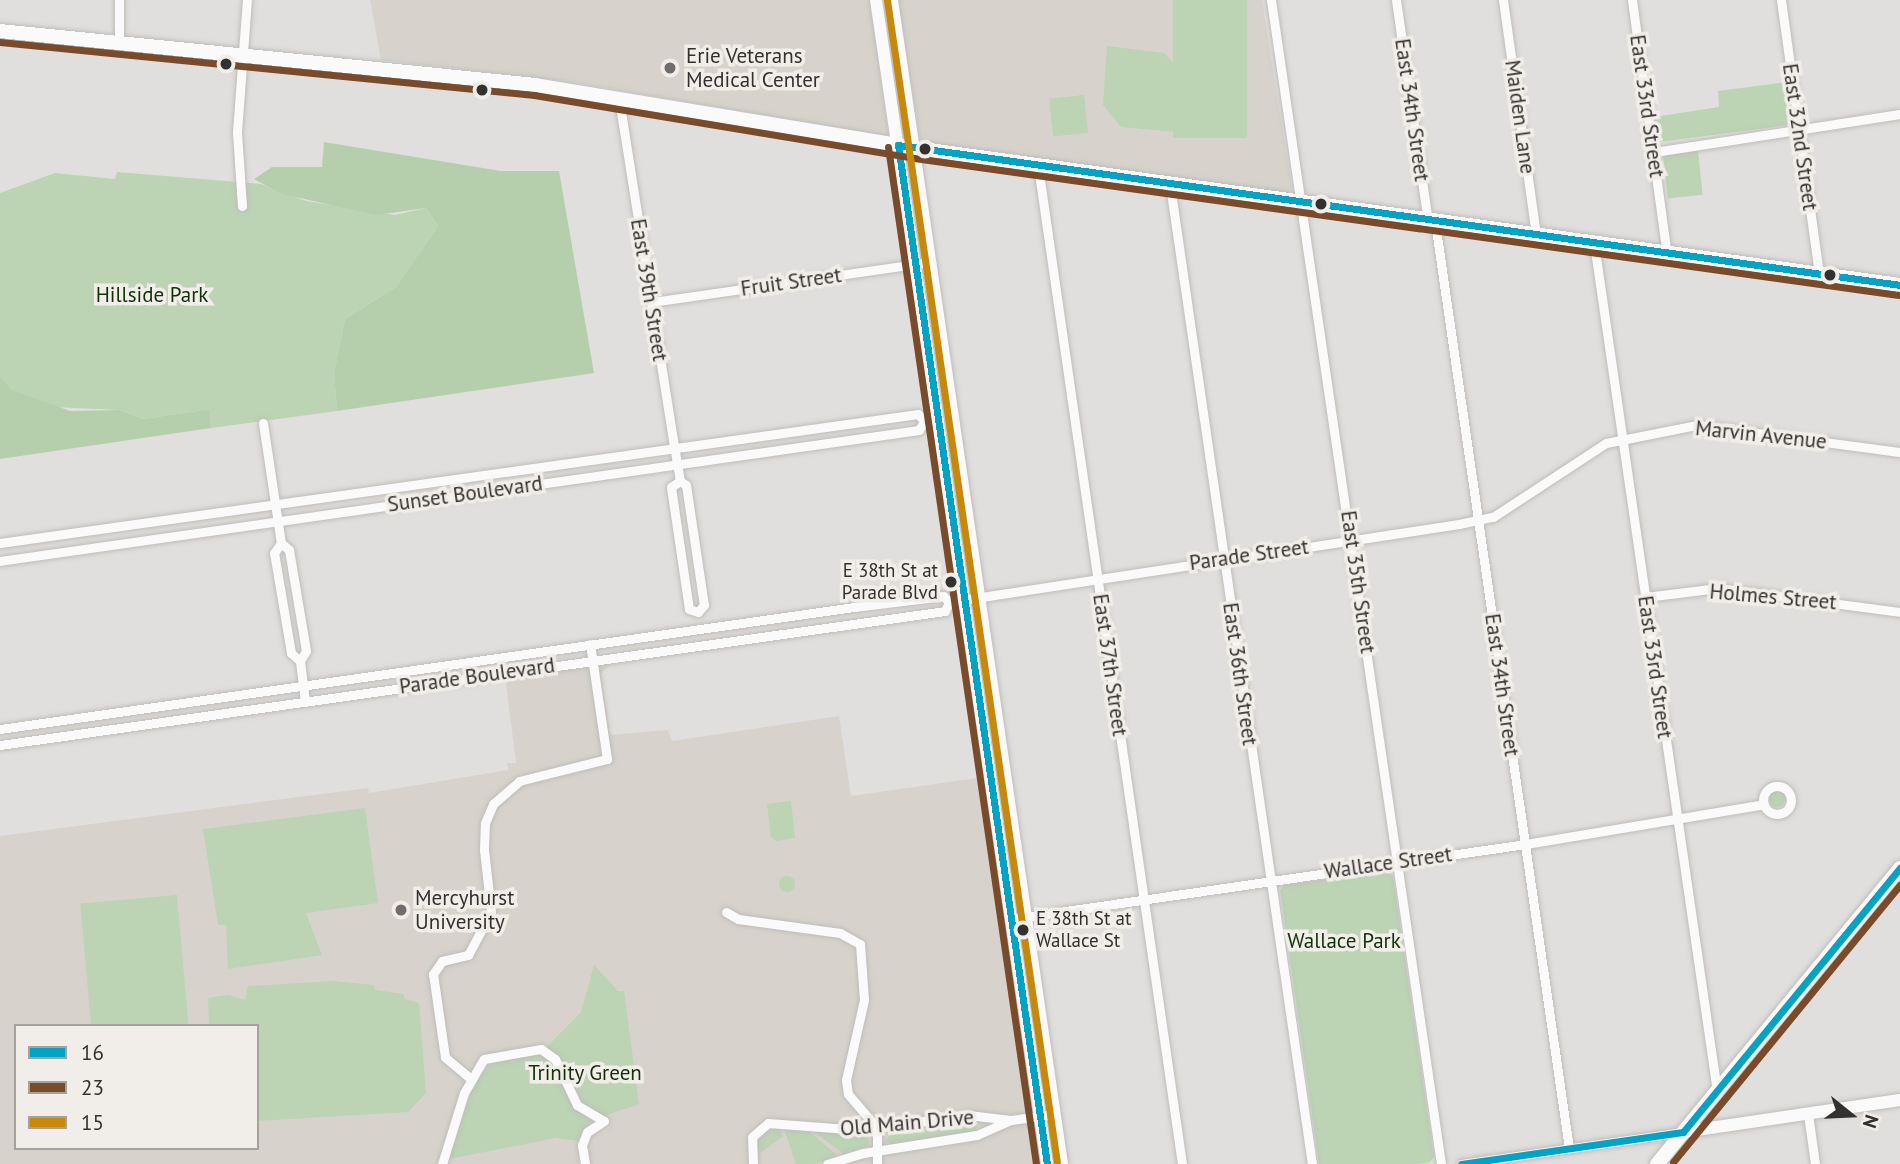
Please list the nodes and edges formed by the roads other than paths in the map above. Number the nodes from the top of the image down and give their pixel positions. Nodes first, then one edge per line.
1 (119, 0) edge
2 (247, 0) edge
3 (876, 0) edge
4 (892, 0) edge
5 (1271, 0) edge
6 (1396, 0) edge
7 (1503, 0) edge
8 (1632, 0) edge
9 (1781, 0) edge
10 (0, 31) edge
11 (118, 43) junction
12 (241, 55) junction
13 (619, 99) junction
14 (1900, 114) edge
15 (1799, 129) junction
16 (898, 145) junction
17 (915, 148) junction
18 (1654, 152) junction
19 (1038, 166) junction
20 (1170, 185) junction
21 (1302, 204) junction
22 (242, 206) dead end
23 (1431, 221) junction
24 (1536, 235) junction
25 (1594, 243) junction
26 (1667, 254) junction
27 (931, 262) junction
28 (916, 263) junction
29 (1819, 273) junction
30 (1900, 285) edge
31 (652, 302) junction
32 (953, 418) junction
33 (938, 419) junction
34 (924, 421) junction
35 (263, 423) dead end
36 (1622, 437) junction
37 (674, 449) junction
38 (1900, 452) edge
39 (677, 464) junction
40 (680, 481) junction
41 (277, 504) junction
42 (279, 521) junction
43 (1478, 521) junction
44 (1352, 540) junction
45 (0, 543) edge
46 (281, 543) junction
47 (1224, 558) junction
48 (0, 561) edge
49 (1097, 577) junction
50 (979, 597) junction
51 (1645, 597) junction
52 (965, 599) junction
53 (950, 602) junction
54 (698, 612) junction
55 (1900, 612) edge
56 (701, 628) junction
57 (590, 644) junction
58 (703, 645) junction
59 (592, 660) junction
60 (300, 661) junction
61 (303, 684) junction
62 (305, 702) junction
63 (0, 729) edge
64 (0, 745) edge
65 (1764, 804) dead end
66 (1677, 820) junction
67 (1526, 844) junction
68 (1399, 862) junction
69 (1900, 868) edge
70 (1270, 880) junction
71 (1144, 899) junction
72 (726, 912) dead end
73 (1027, 917) junction
74 (1011, 919) junction
75 (471, 1079) junction
76 (1717, 1091) junction
77 (1900, 1100) edge
78 (1055, 1114) junction
79 (1808, 1114) junction
80 (1040, 1116) junction
81 (1011, 1120) junction
82 (877, 1128) junction
83 (1683, 1132) junction
84 (1658, 1135) junction
85 (1569, 1148) junction
86 (878, 1151) junction
87 (1660, 1162) edge
88 (442, 1164) edge
89 (585, 1164) edge
90 (753, 1164) edge
91 (827, 1164) edge
92 (877, 1164) edge
93 (1047, 1164) edge
94 (1062, 1164) edge
95 (1182, 1164) edge
96 (1312, 1164) edge
97 (1441, 1164) edge
98 (1461, 1164) edge
99 (1815, 1164) edge

1 - 11 street
2 - 12 street
3 - 16 main road
4 - 17 main road
5 - 21 street, East 35th Street
6 - 23 street, East 34th Street
7 - 24 street, Maiden Lane
8 - 18 street, East 33rd Street
9 - 15 street, East 32nd Street
10 - 11 main road
11 - 12 main road
12 - 13 main road
12 - 22 street
13 - 16 main road
13 - 31 street, East 39th Street
14 - 15 street
15 - 18 street
15 - 29 street, East 32nd Street
16 - 17 main road
16 - 28 main road
17 - 19 main road
17 - 27 main road
18 - 26 street, East 33rd Street
19 - 20 main road
19 - 49 street, East 37th Street
20 - 21 main road
20 - 47 street, East 36th Street
21 - 23 main road
21 - 44 street, East 35th Street
23 - 24 main road
23 - 43 street, East 34th Street
24 - 25 main road
25 - 26 main road
25 - 36 street, East 33rd Street
26 - 29 main road
27 - 28 street, Fruit Street
27 - 32 main road
28 - 31 street, Fruit Street
28 - 33 main road
29 - 30 main road
31 - 37 street, East 39th Street
32 - 33 street, Sunset Boulevard
32 - 50 main road
33 - 34 street, Sunset Boulevard
33 - 52 main road
34 - 37 street, Sunset Boulevard
34 - 39 street, Sunset Boulevard
35 - 41 street
36 - 38 street, Marvin Avenue
36 - 43 street, Parade Street
36 - 51 street, East 33rd Street
37 - 39 street, East 39th Street
37 - 41 street, Sunset Boulevard
39 - 40 street, East 39th Street
39 - 42 street, Sunset Boulevard
40 - 54 street, East 39th Street
40 - 54 street, East 39th Street
41 - 42 street
41 - 45 street, Sunset Boulevard
42 - 46 street
42 - 48 street, Sunset Boulevard
43 - 44 street, Parade Street
43 - 67 street, East 34th Street
44 - 47 street, Parade Street
44 - 68 street, East 35th Street
46 - 60 street
46 - 60 street
47 - 49 street, Parade Street
47 - 70 street, East 36th Street
49 - 50 street, Parade Street
49 - 71 street, East 37th Street
50 - 52 street, Parade Boulevard
50 - 73 main road
51 - 55 street, Holmes Street
51 - 66 street, East 33rd Street
52 - 53 street, Parade Boulevard
52 - 74 main road
53 - 56 street, Parade Boulevard
53 - 58 street, Parade Boulevard
54 - 56 street, East 39th Street
56 - 57 street, Parade Boulevard
56 - 58 street, East 39th Street
57 - 59 street
57 - 61 street, Parade Boulevard
58 - 59 street, Parade Boulevard
59 - 62 street, Parade Boulevard
59 - 75 street
60 - 61 street
61 - 62 street
61 - 63 street, Parade Boulevard
62 - 64 street, Parade Boulevard
65 - 66 street, Wallace Street
66 - 67 street, Wallace Street
66 - 76 street, East 33rd Street
67 - 68 street, Wallace Street
67 - 85 street, East 34th Street
68 - 70 street, Wallace Street
68 - 97 street, East 35th Street
69 - 76 main road
70 - 71 street, Wallace Street
70 - 96 street, East 36th Street
71 - 73 street, Wallace Street
71 - 95 street, East 37th Street
72 - 82 street
73 - 74 street, Wallace Street
73 - 78 main road
74 - 80 main road
75 - 88 street
75 - 89 street
76 - 83 main road
77 - 79 main road
78 - 80 street, Old Main Drive
78 - 94 main road
79 - 83 main road
79 - 99 street
80 - 81 street, Old Main Drive
80 - 93 main road
81 - 82 street, Old Main Drive
81 - 86 street, Old Main Drive
82 - 86 street
82 - 90 street, Old Main Drive
83 - 84 street
83 - 87 main road
84 - 85 street
84 - 87 street
85 - 98 street
86 - 91 street, Old Main Drive
86 - 92 street

